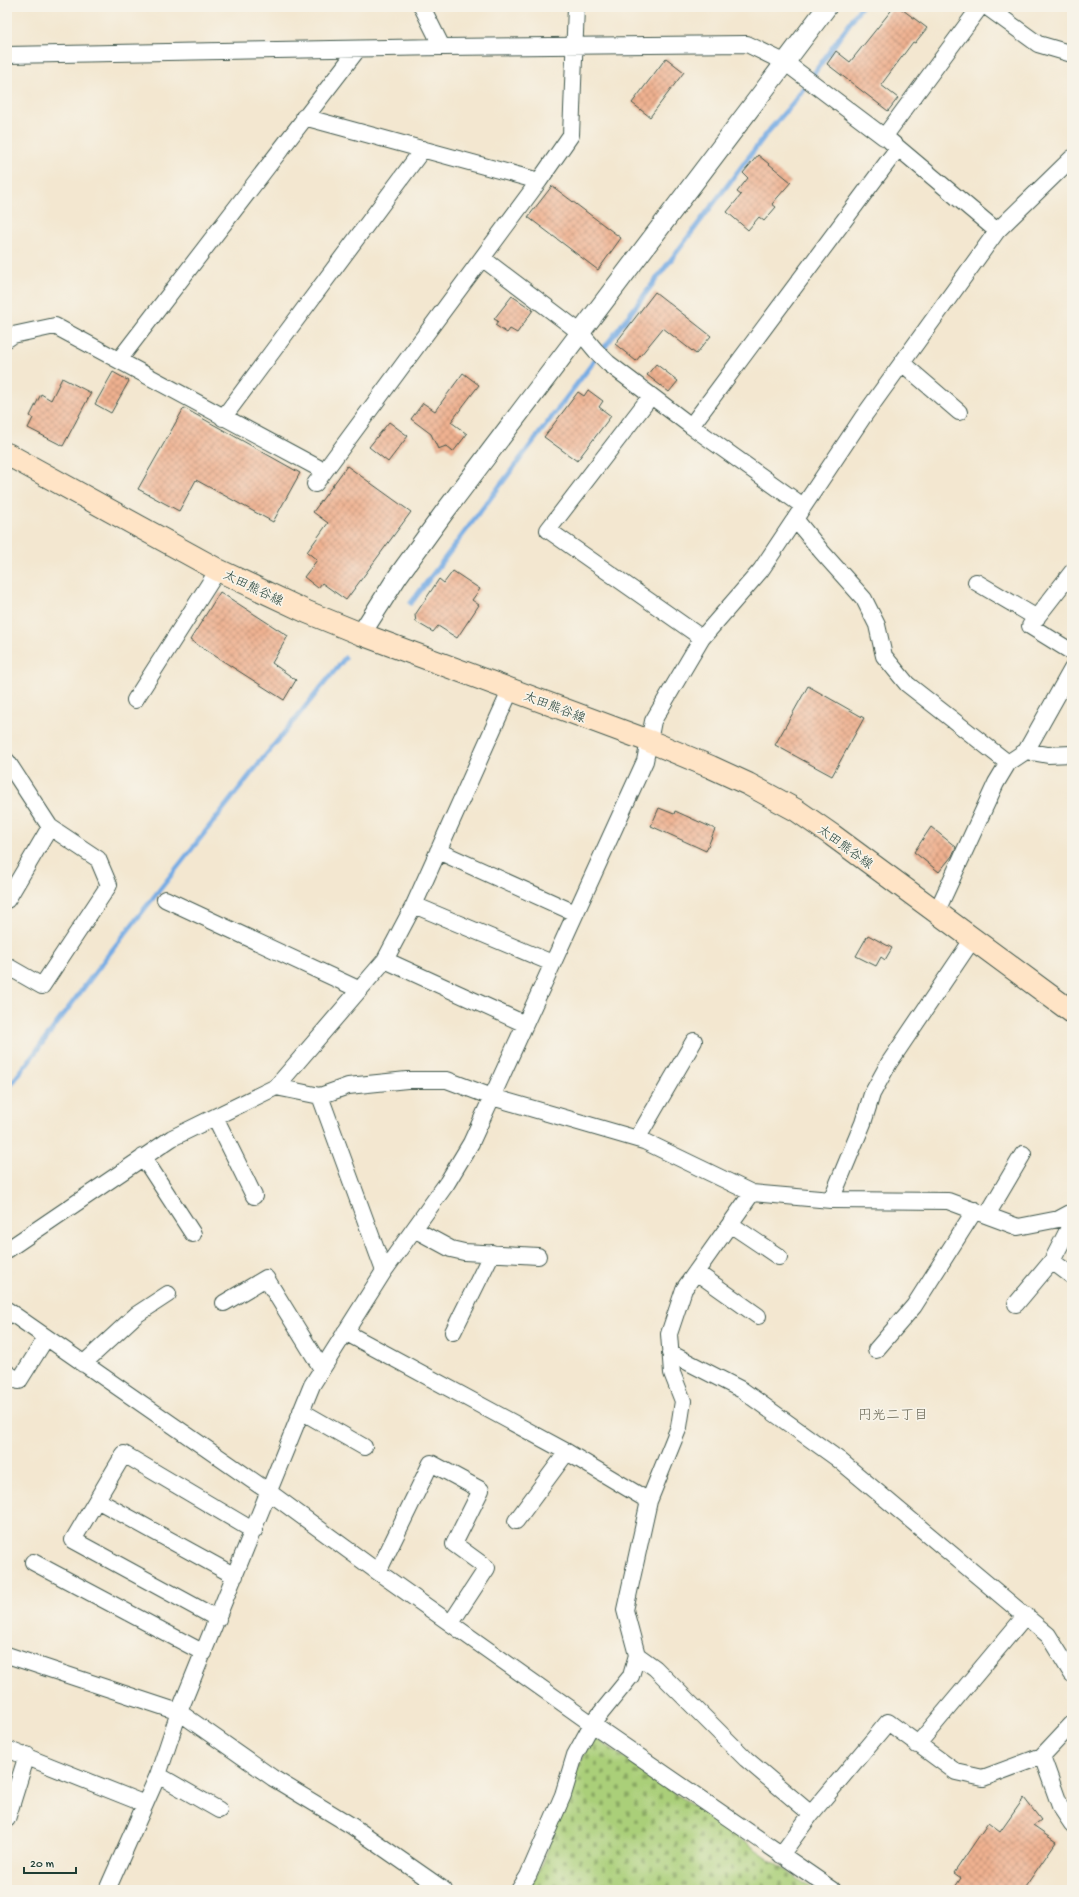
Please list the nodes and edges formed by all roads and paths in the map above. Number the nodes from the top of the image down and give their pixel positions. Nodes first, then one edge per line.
1 (422, 7) edge
2 (576, 7) edge
3 (827, 7) edge
4 (980, 7) edge
5 (987, 7) edge
6 (574, 46) junction
7 (442, 47) junction
8 (358, 48) junction
9 (1072, 54) edge
10 (7, 55) edge
11 (792, 68) junction
12 (304, 117) junction
13 (884, 136) junction
14 (898, 148) junction
15 (423, 149) junction
16 (1072, 158) edge
17 (539, 182) junction
18 (997, 231) junction
19 (482, 258) junction
20 (581, 332) junction
21 (7, 339) edge
22 (119, 360) junction
23 (902, 364) junction
24 (651, 396) junction
25 (959, 412) dead end
26 (222, 418) junction
27 (691, 426) junction
28 (7, 454) edge
29 (799, 512) junction
30 (218, 570) junction
31 (1072, 572) edge
32 (976, 582) dead end
33 (1037, 618) junction
34 (361, 634) junction
35 (702, 638) junction
36 (1072, 652) edge
37 (1072, 668) edge
38 (511, 689) junction
39 (135, 700) dead end
40 (649, 741) junction
41 (1026, 751) junction
42 (1072, 754) edge
43 (7, 761) edge
44 (1008, 763) junction
45 (50, 827) junction
46 (438, 852) junction
47 (165, 899) dead end
48 (7, 900) edge
49 (414, 904) junction
50 (575, 913) junction
51 (936, 913) junction
52 (972, 940) junction
53 (385, 960) junction
54 (552, 963) junction
55 (7, 966) edge
56 (358, 989) junction
57 (1072, 1012) edge
58 (525, 1024) junction
59 (694, 1041) dead end
60 (276, 1087) junction
61 (320, 1096) junction
62 (492, 1096) junction
63 (215, 1116) junction
64 (636, 1139) junction
65 (1023, 1154) dead end
66 (143, 1157) junction
67 (752, 1193) junction
68 (254, 1196) dead end
69 (831, 1200) junction
70 (1072, 1212) edge
71 (981, 1213) junction
72 (1072, 1222) edge
73 (730, 1224) junction
74 (414, 1229) junction
75 (193, 1234) dead end
76 (7, 1250) edge
77 (492, 1253) junction
78 (538, 1256) dead end
79 (779, 1257) dead end
80 (1052, 1261) junction
81 (384, 1271) junction
82 (696, 1272) junction
83 (1072, 1276) edge
84 (168, 1294) dead end
85 (224, 1303) dead end
86 (1016, 1304) dead end
87 (7, 1310) edge
88 (758, 1316) dead end
89 (345, 1332) junction
90 (453, 1332) dead end
91 (46, 1338) junction
92 (876, 1350) dead end
93 (670, 1353) junction
94 (83, 1364) junction
95 (322, 1369) junction
96 (7, 1373) edge
97 (301, 1410) junction
98 (364, 1447) dead end
99 (566, 1452) junction
100 (269, 1492) junction
101 (97, 1500) junction
102 (649, 1502) junction
103 (516, 1521) dead end
104 (254, 1531) junction
105 (33, 1562) dead end
106 (378, 1572) junction
107 (236, 1576) junction
108 (1026, 1615) junction
109 (218, 1620) junction
110 (451, 1623) junction
111 (204, 1653) junction
112 (7, 1655) edge
113 (637, 1655) junction
114 (1072, 1674) edge
115 (179, 1712) junction
116 (592, 1724) junction
117 (1072, 1724) edge
118 (917, 1745) junction
119 (7, 1748) edge
120 (27, 1755) junction
121 (1042, 1756) junction
122 (158, 1776) junction
123 (145, 1804) junction
124 (219, 1810) dead end
125 (811, 1814) junction
126 (7, 1819) edge
127 (1072, 1824) edge
128 (781, 1855) junction
129 (107, 1890) edge
130 (444, 1890) edge
131 (519, 1890) edge
132 (833, 1890) edge

1 - 7 street
2 - 6 street
3 - 11 street
4 - 13 street
5 - 9 street
6 - 7 street
6 - 11 street
6 - 17 street
7 - 8 street
8 - 10 street
8 - 12 street
11 - 13 street
11 - 20 street
12 - 15 street
12 - 22 street
13 - 14 street
14 - 18 street
14 - 27 street
15 - 17 street
15 - 26 street
16 - 18 street
17 - 19 street
18 - 23 street
19 - 20 street
19 - 26 street
20 - 24 street
20 - 34 street
21 - 22 street
22 - 26 street
23 - 25 street
23 - 29 street
24 - 27 street
24 - 35 street
27 - 29 street
28 - 30 main road, 太田熊谷線
29 - 35 street
29 - 44 street
30 - 34 main road, 太田熊谷線
30 - 39 street
31 - 33 street
32 - 33 street
33 - 36 street
34 - 38 main road, 太田熊谷線
35 - 40 street
37 - 41 street
38 - 40 main road, 太田熊谷線
38 - 46 street
40 - 50 street
40 - 51 main road, 太田熊谷線
41 - 42 street
41 - 44 street
43 - 45 street
44 - 51 street
45 - 48 street
45 - 55 street
46 - 49 street
46 - 50 street
47 - 56 street
49 - 53 street
49 - 54 street
50 - 54 street
51 - 52 main road, 太田熊谷線
52 - 57 main road, 太田熊谷線
52 - 69 street
53 - 56 street
53 - 58 street
54 - 58 street
56 - 60 street
58 - 62 street
59 - 64 street
60 - 61 street
60 - 63 street
61 - 62 street
61 - 81 street
62 - 64 street
62 - 74 street
63 - 66 street
63 - 68 street
64 - 67 street
65 - 71 street
66 - 75 street
66 - 76 street
67 - 69 street
67 - 73 street
69 - 71 street
70 - 71 street
71 - 92 street
72 - 80 street
73 - 79 street
73 - 82 street
74 - 77 street
74 - 81 street
77 - 78 street
77 - 90 street
80 - 83 street
80 - 86 street
81 - 89 street
82 - 88 street
82 - 93 street
84 - 94 street
85 - 95 street
87 - 91 street
89 - 95 street
89 - 99 street
91 - 94 street
91 - 96 street
93 - 102 street
93 - 108 street
94 - 100 street
95 - 97 street
97 - 98 street
97 - 100 street
99 - 102 street
99 - 103 street
100 - 104 street
100 - 106 street
101 - 104 street
101 - 107 street
101 - 109 street
102 - 113 street
104 - 107 street
105 - 111 street
106 - 110 street
106 - 110 street
107 - 109 street
108 - 114 street
108 - 118 street
109 - 111 street
110 - 116 street
111 - 115 street
112 - 115 street
113 - 116 street
113 - 125 street
115 - 122 street
115 - 130 street
116 - 128 street
116 - 131 street
117 - 121 street
118 - 121 street
118 - 125 street
119 - 120 street
120 - 123 street
120 - 126 street
121 - 127 street
122 - 123 street
122 - 124 street
123 - 129 street
125 - 128 street
128 - 132 street

